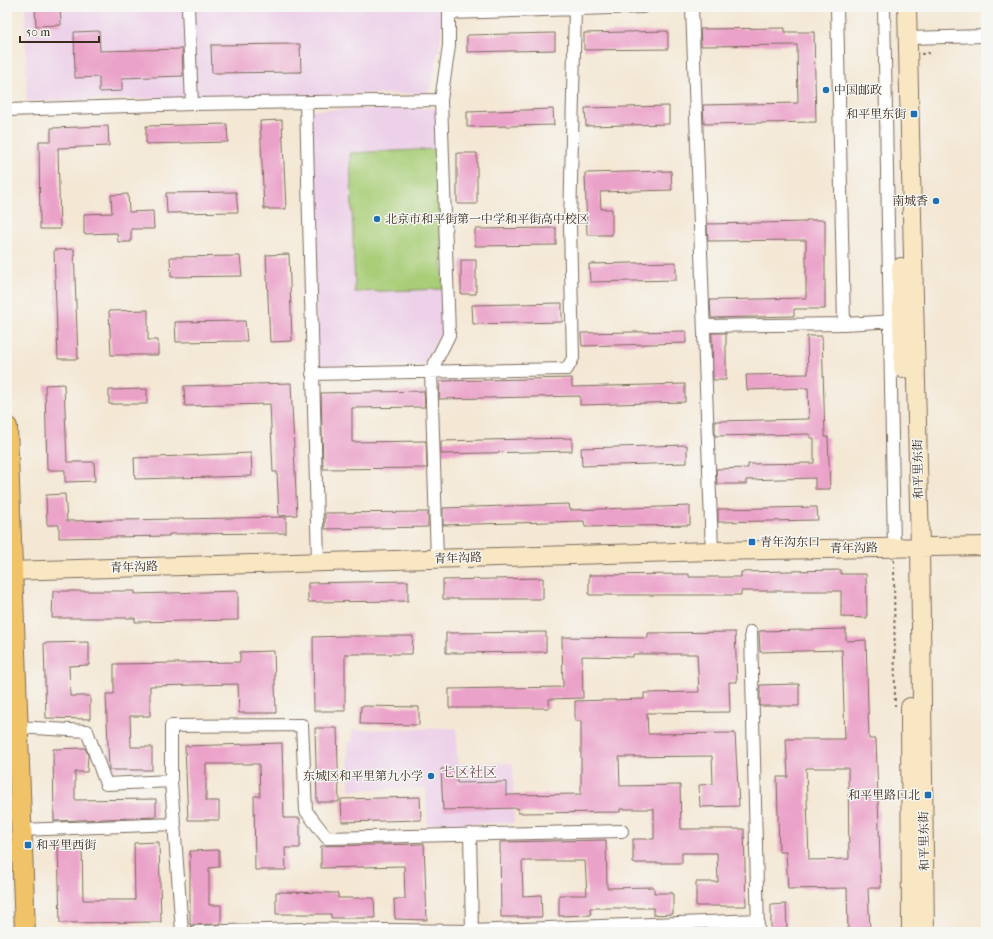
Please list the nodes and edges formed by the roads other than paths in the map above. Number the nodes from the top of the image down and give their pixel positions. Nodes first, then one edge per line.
1 (188, 7) edge
2 (643, 7) edge
3 (692, 7) edge
4 (837, 7) edge
5 (884, 7) edge
6 (896, 7) edge
7 (907, 7) edge
8 (575, 8) edge
9 (449, 10) edge
10 (986, 36) edge
11 (907, 38) junction
12 (441, 100) junction
13 (306, 103) junction
14 (192, 104) junction
15 (7, 110) edge
16 (896, 321) junction
17 (844, 324) junction
18 (704, 326) junction
19 (431, 371) junction
20 (312, 374) junction
21 (7, 427) edge
22 (986, 546) edge
23 (908, 547) junction
24 (712, 551) junction
25 (437, 559) junction
26 (318, 562) junction
27 (10, 571) edge
28 (751, 632) dead end
29 (16, 727) junction
30 (171, 781) junction
31 (175, 824) junction
32 (21, 830) junction
33 (622, 831) dead end
34 (470, 834) junction
35 (758, 926) edge
36 (298, 930) edge
37 (25, 932) edge
38 (182, 932) edge
39 (195, 932) edge
40 (472, 932) edge
41 (911, 932) edge
42 (925, 932) edge

1 - 14 street
2 - 8 street
3 - 18 street
4 - 17 street
5 - 16 street
6 - 16 street, 和平里东街
7 - 11 street, 和平里东街
8 - 9 street
8 - 19 street
9 - 12 street
10 - 11 street
11 - 23 street, 和平里东街
12 - 13 street
12 - 19 street
13 - 14 street
13 - 20 street
14 - 15 street
16 - 17 street
16 - 23 street, 和平里东街
17 - 18 street
18 - 24 street
19 - 20 street
19 - 25 street
20 - 26 street
21 - 27 main road
22 - 23 street, 青年沟路
23 - 24 street, 青年沟路
23 - 41 street, 和平里东街
23 - 42 street, 和平里东街
24 - 25 street, 青年沟路
25 - 26 street, 青年沟路
26 - 27 street, 青年沟路
27 - 29 main road
28 - 35 street
29 - 30 street
29 - 32 main road
30 - 31 street
30 - 34 street
31 - 32 street
31 - 38 street
32 - 37 main road
33 - 34 street
34 - 40 street
35 - 40 street
36 - 39 street
36 - 40 street

